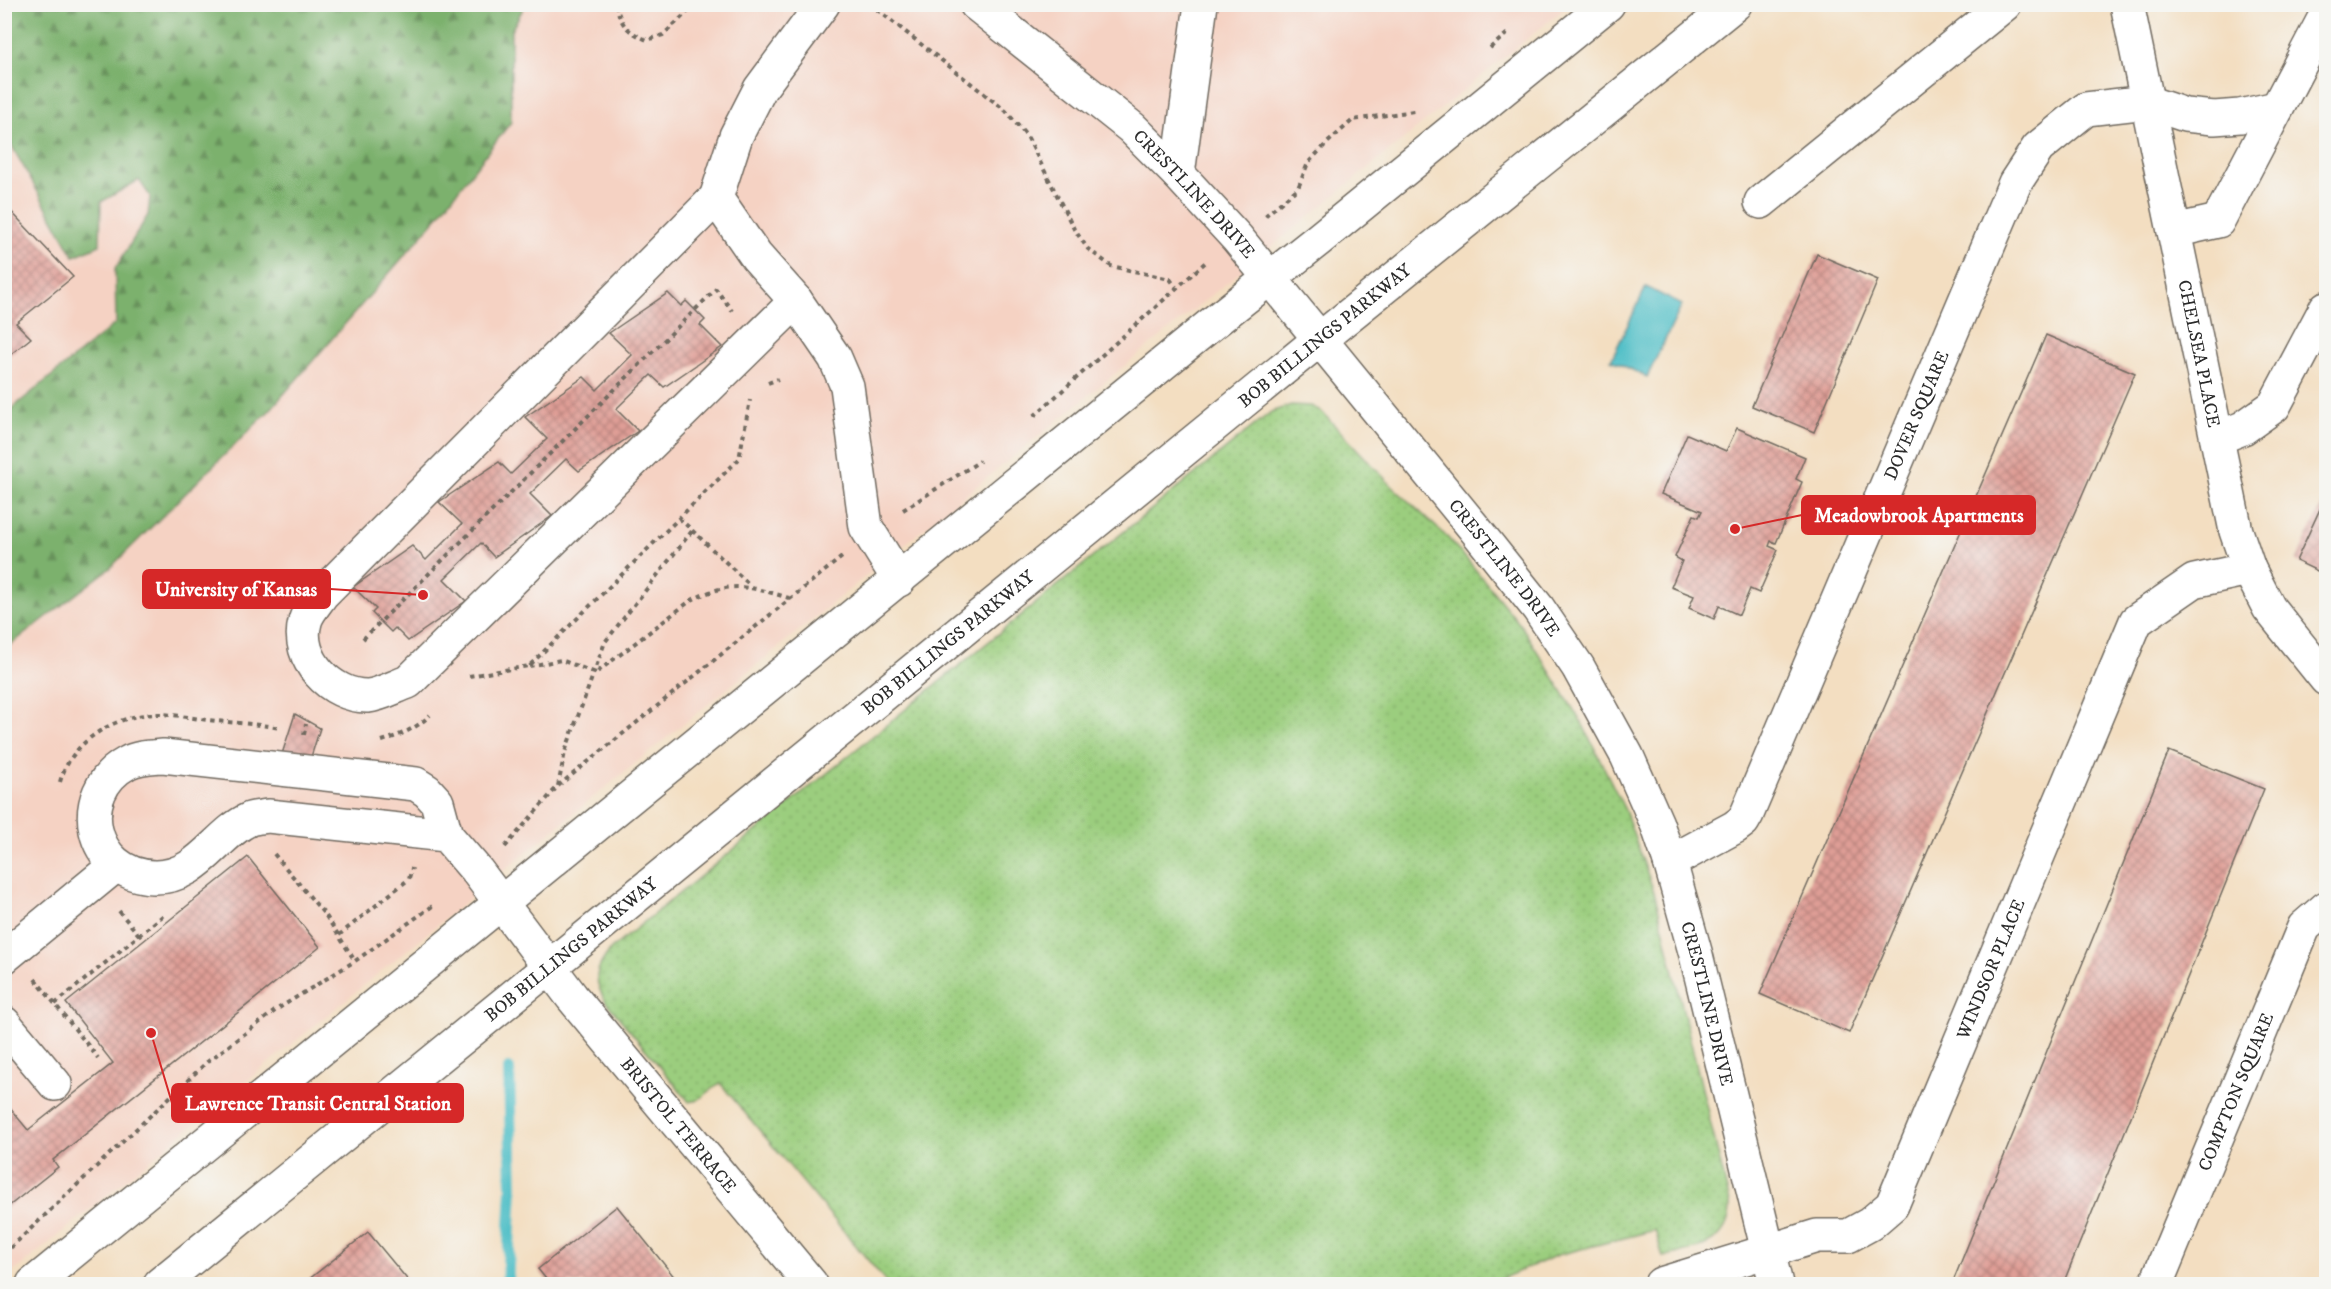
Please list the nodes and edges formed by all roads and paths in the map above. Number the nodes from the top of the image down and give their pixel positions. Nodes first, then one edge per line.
1 (616, 4) edge
2 (696, 4) edge
3 (823, 4) edge
4 (870, 4) edge
5 (976, 4) edge
6 (1201, 4) edge
7 (1608, 4) edge
8 (1735, 4) edge
9 (2005, 4) edge
10 (2127, 4) edge
11 (2326, 15) edge
12 (1519, 24) dead end
13 (1486, 51) dead end
14 (2147, 102) junction
15 (2277, 108) junction
16 (1417, 111) dead end
17 (1178, 174) junction
18 (716, 198) junction
19 (1761, 202) dead end
20 (1274, 208) dead end
21 (2174, 231) junction
22 (1200, 266) dead end
23 (1269, 278) junction
24 (1176, 287) junction
25 (796, 301) junction
26 (2326, 308) edge
27 (733, 313) dead end
28 (1320, 339) junction
29 (1028, 421) dead end
30 (2217, 438) junction
31 (983, 459) dead end
32 (894, 516) dead end
33 (679, 518) dead end
34 (692, 531) junction
35 (842, 558) dead end
36 (2249, 569) junction
37 (899, 580) junction
38 (752, 586) junction
39 (790, 598) junction
40 (363, 639) dead end
41 (529, 666) dead end
42 (596, 673) junction
43 (2326, 679) edge
44 (558, 786) junction
45 (447, 835) junction
46 (510, 843) dead end
47 (269, 848) dead end
48 (411, 860) dead end
49 (1670, 862) junction
50 (116, 865) junction
51 (443, 898) dead end
52 (113, 903) dead end
53 (502, 904) junction
54 (2326, 908) edge
55 (166, 914) dead end
56 (139, 935) junction
57 (339, 935) junction
58 (355, 962) junction
59 (18, 965) edge
60 (549, 967) junction
61 (55, 1004) junction
62 (7, 1032) edge
63 (98, 1058) dead end
64 (55, 1084) dead end
65 (1768, 1252) junction
66 (4, 1254) edge
67 (33, 1284) edge
68 (160, 1284) edge
69 (812, 1284) edge
70 (1661, 1284) edge
71 (1776, 1284) edge
72 (2156, 1284) edge

1 - 2 path
3 - 18 main road
4 - 24 path
5 - 17 main road, CRESTLINE DRIVE
6 - 17 main road
7 - 23 main road
8 - 28 main road, BOB BILLINGS PARKWAY
9 - 19 main road
10 - 14 main road, CHELSEA PLACE
11 - 15 main road
12 - 13 path
14 - 15 main road
14 - 21 main road, CHELSEA PLACE
14 - 49 main road, DOVER SQUARE
15 - 21 main road
16 - 20 path
17 - 23 main road, CRESTLINE DRIVE
18 - 25 main road
18 - 25 main road
21 - 30 main road, CHELSEA PLACE
22 - 24 path
23 - 28 main road, CRESTLINE DRIVE
23 - 37 main road
24 - 29 path
25 - 37 main road
26 - 30 main road
27 - 40 path
28 - 49 main road, CRESTLINE DRIVE
28 - 60 main road, BOB BILLINGS PARKWAY
30 - 36 main road, CHELSEA PLACE
31 - 32 path
33 - 34 path
34 - 38 path
34 - 42 path
35 - 39 path
36 - 43 main road, CHELSEA PLACE
36 - 65 main road, WINDSOR PLACE
37 - 53 main road
38 - 39 path
38 - 42 path
39 - 44 path
41 - 42 path
42 - 44 path
44 - 46 path
45 - 50 main road
45 - 50 main road
45 - 53 main road, BRISTOL TERRACE
47 - 57 path
48 - 57 path
49 - 65 main road, CRESTLINE DRIVE
50 - 59 main road
51 - 58 path
52 - 56 path
53 - 60 main road, BRISTOL TERRACE
53 - 67 main road
54 - 72 main road, COMPTON SQUARE
55 - 56 path
56 - 61 path
57 - 58 path
58 - 66 path
59 - 61 path
60 - 68 main road, BOB BILLINGS PARKWAY
60 - 69 main road, BRISTOL TERRACE
61 - 63 path
62 - 64 main road
65 - 70 main road, WINDSOR PLACE
65 - 71 main road, CRESTLINE DRIVE

